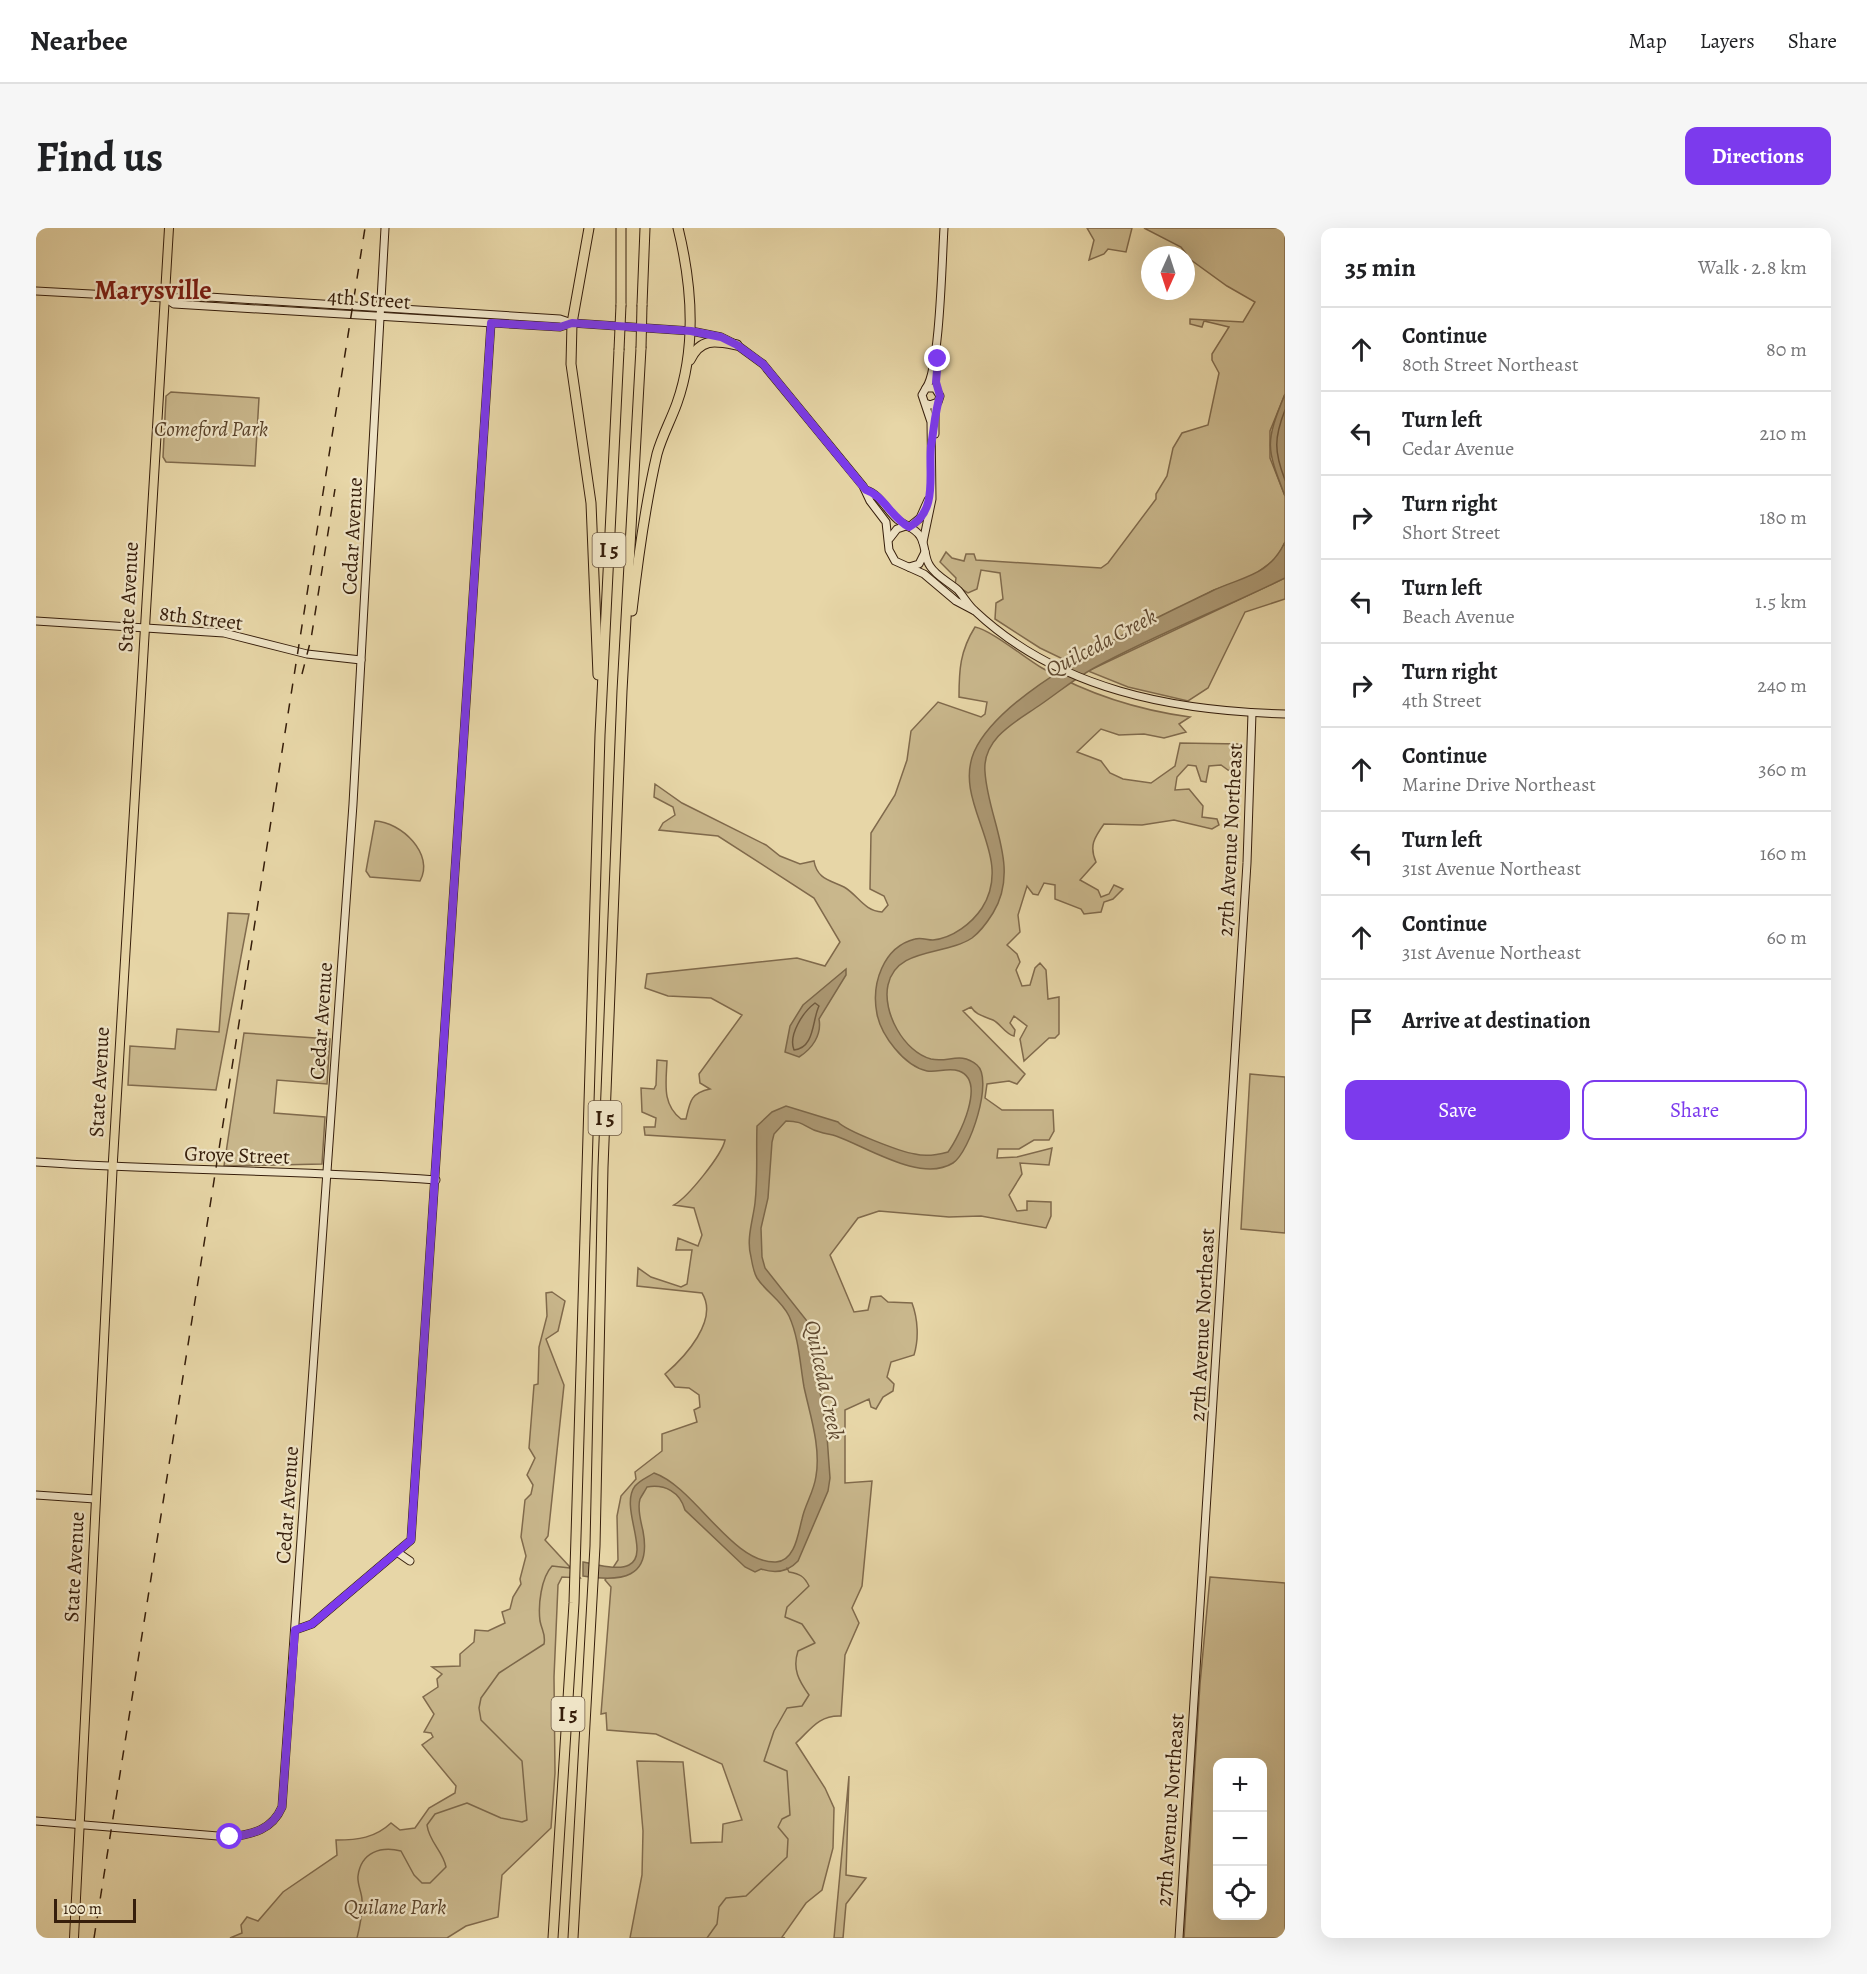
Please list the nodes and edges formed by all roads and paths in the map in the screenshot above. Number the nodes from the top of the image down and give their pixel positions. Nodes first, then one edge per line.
1 (169, 228) edge
2 (385, 228) edge
3 (590, 228) edge
4 (621, 228) edge
5 (645, 228) edge
6 (678, 228) edge
7 (944, 228) edge
8 (36, 291) edge
9 (165, 298) junction
10 (306, 303) junction
11 (381, 308) junction
12 (273, 310) junction
13 (380, 317) junction
14 (491, 323) junction
15 (572, 323) junction
16 (691, 331) junction
17 (737, 345) junction
18 (936, 345) junction
19 (688, 364) junction
20 (927, 388) junction
21 (938, 390) junction
22 (925, 403) junction
23 (936, 404) junction
24 (932, 445) junction
25 (866, 490) junction
26 (931, 492) junction
27 (908, 526) junction
28 (889, 541) junction
29 (923, 542) junction
30 (925, 552) junction
31 (907, 567) junction
32 (973, 610) junction
33 (36, 621) edge
34 (144, 628) junction
35 (361, 660) junction
36 (621, 691) junction
37 (1252, 713) junction
38 (1285, 714) edge
39 (600, 735) junction
40 (36, 1162) edge
41 (112, 1167) junction
42 (327, 1173) junction
43 (436, 1180) junction
44 (36, 1495) edge
45 (95, 1499) junction
46 (397, 1552) junction
47 (410, 1561) dead end
48 (295, 1630) junction
49 (36, 1821) edge
50 (79, 1824) junction
51 (74, 1938) edge
52 (553, 1938) edge
53 (573, 1938) edge
54 (1179, 1938) edge

1 - 9 main road, State Avenue
2 - 11 street, Cedar Avenue
3 - 15 highway
4 - 39 highway, I 5, bridge
5 - 36 highway, I 5, bridge
6 - 16 highway
7 - 18 street
8 - 9 street, 4th Street
9 - 10 street, 4th Street
9 - 12 street, 4th Street
9 - 34 main road, State Avenue
10 - 11 street, 4th Street
10 - 12 street
11 - 13 street, Cedar Avenue
11 - 15 street, 4th Street
12 - 13 street, 4th Street
13 - 14 street, 4th Street
13 - 35 street, Cedar Avenue
14 - 15 street, 4th Street
14 - 43 street
15 - 16 street, 4th Street
15 - 39 highway
16 - 17 street, 4th Street
16 - 19 highway
17 - 19 highway
17 - 25 street, 4th Street
18 - 20 street
18 - 21 street
19 - 36 highway
20 - 21 street
20 - 22 street
21 - 23 street
22 - 23 street
22 - 24 street
23 - 24 street
24 - 26 street
25 - 27 street
25 - 28 street
26 - 27 street
26 - 29 street
27 - 28 street
27 - 29 street
28 - 31 street
29 - 30 street
30 - 31 street
30 - 32 street
31 - 32 street
32 - 37 street
33 - 34 street, 8th Street
34 - 35 street, 8th Street
34 - 41 main road, State Avenue
35 - 42 street, Cedar Avenue
36 - 53 highway, I 5
37 - 38 street
37 - 54 street, 27th Avenue Northeast
39 - 52 highway, I 5
40 - 41 street, Grove Street
41 - 42 street, Grove Street
41 - 45 main road, State Avenue
42 - 43 street, Grove Street
42 - 48 street, Cedar Avenue
43 - 46 street
44 - 45 street
45 - 50 main road, State Avenue
46 - 47 street
46 - 48 street
48 - 50 street, Cedar Avenue
49 - 50 street
50 - 51 main road, State Avenue

